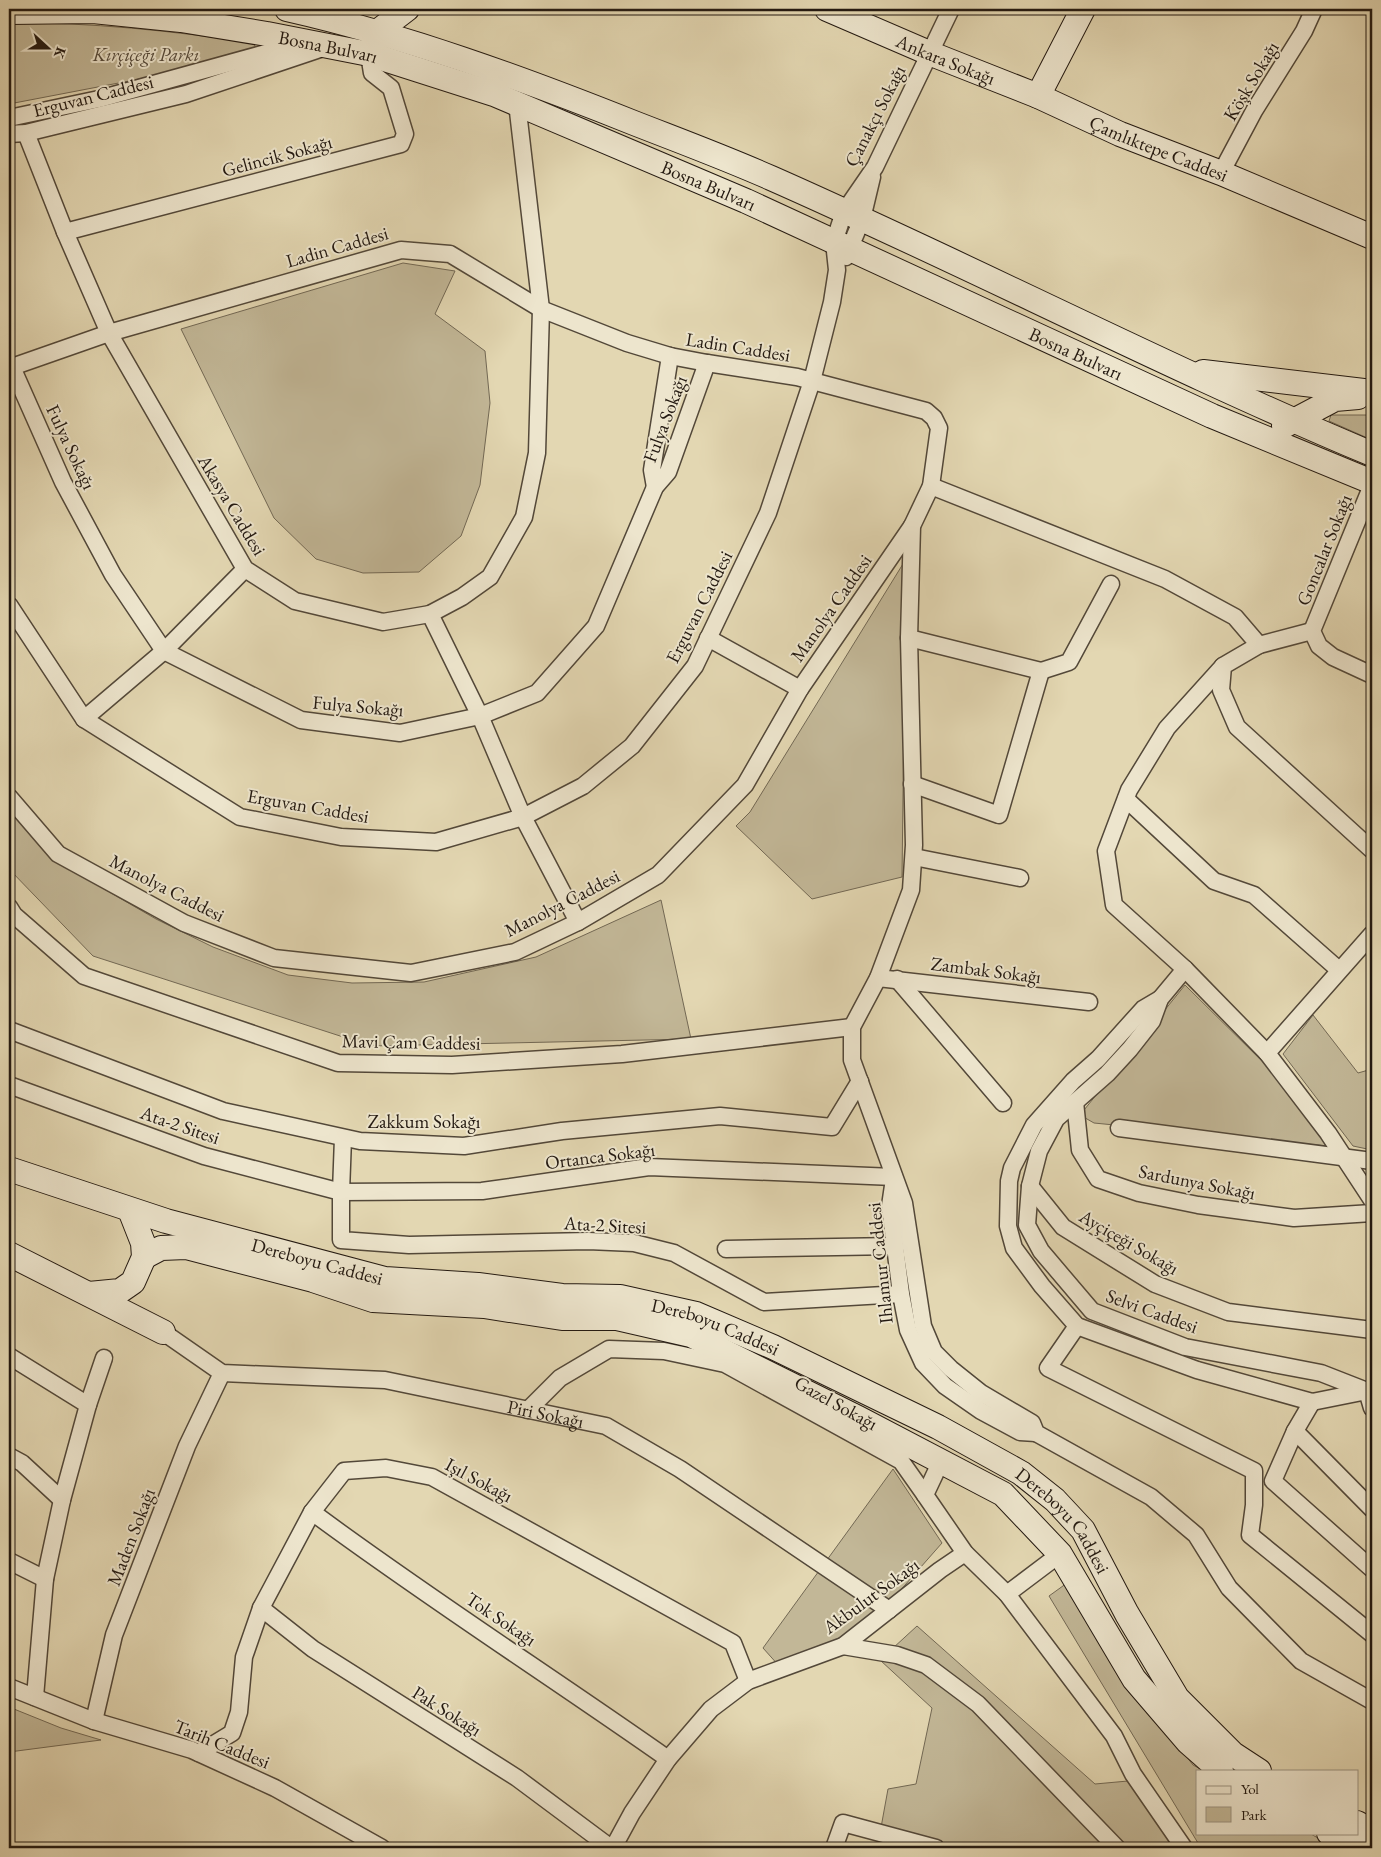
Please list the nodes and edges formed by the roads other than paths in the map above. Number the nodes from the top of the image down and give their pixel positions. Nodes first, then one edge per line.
1 (286, 9) edge
2 (408, 9) edge
3 (827, 9) edge
4 (951, 9) edge
5 (1083, 9) edge
6 (1314, 9) edge
7 (93, 10) edge
8 (9, 12) edge
9 (373, 43) junction
10 (317, 44) junction
11 (929, 53) junction
12 (1038, 96) junction
13 (517, 104) junction
14 (9, 118) edge
15 (9, 134) edge
16 (26, 134) junction
17 (1221, 173) junction
18 (853, 216) junction
19 (64, 232) junction
20 (1372, 237) edge
21 (842, 246) junction
22 (541, 309) junction
23 (109, 332) junction
24 (670, 356) junction
25 (707, 363) junction
26 (10, 367) edge
27 (1184, 370) junction
28 (812, 381) junction
29 (1372, 394) edge
30 (1293, 421) junction
31 (1263, 438) junction
32 (1372, 454) edge
33 (1372, 484) edge
34 (931, 486) junction
35 (655, 487) junction
36 (912, 526) junction
37 (245, 569) junction
38 (1110, 584) dead end
39 (11, 611) edge
40 (430, 614) junction
41 (1312, 632) junction
42 (708, 638) junction
43 (909, 638) junction
44 (1259, 645) junction
45 (164, 651) junction
46 (1223, 666) junction
47 (1042, 671) junction
48 (1372, 675) edge
49 (800, 689) junction
50 (480, 716) junction
51 (84, 719) junction
52 (912, 784) junction
53 (9, 797) edge
54 (1126, 799) junction
55 (523, 817) junction
56 (1372, 850) edge
57 (914, 857) junction
58 (1020, 878) dead end
59 (9, 907) edge
60 (578, 922) junction
61 (1372, 934) edge
62 (1184, 968) junction
63 (1339, 970) junction
64 (878, 978) junction
65 (896, 979) junction
66 (1160, 999) junction
67 (1090, 1002) dead end
68 (852, 1027) junction
69 (9, 1030) edge
70 (1267, 1053) junction
71 (860, 1081) junction
72 (9, 1085) edge
73 (1003, 1102) dead end
74 (1075, 1102) junction
75 (1119, 1128) dead end
76 (343, 1138) junction
77 (1343, 1156) junction
78 (1372, 1161) edge
79 (9, 1169) edge
80 (894, 1177) junction
81 (1030, 1186) junction
82 (341, 1192) junction
83 (1372, 1200) edge
84 (130, 1210) junction
85 (1372, 1213) edge
86 (895, 1246) junction
87 (726, 1249) dead end
88 (9, 1254) edge
89 (144, 1257) junction
90 (133, 1282) junction
91 (89, 1294) junction
92 (901, 1294) junction
93 (1077, 1326) junction
94 (1372, 1330) edge
95 (163, 1332) junction
96 (9, 1356) edge
97 (104, 1358) dead end
98 (222, 1373) junction
99 (1370, 1391) edge
100 (1312, 1402) junction
101 (88, 1405) junction
102 (1372, 1408) edge
103 (528, 1410) junction
104 (1295, 1431) junction
105 (1036, 1432) junction
106 (9, 1456) edge
107 (941, 1461) junction
108 (925, 1495) junction
109 (62, 1500) junction
110 (1372, 1509) edge
111 (312, 1512) junction
112 (1084, 1530) junction
113 (965, 1553) junction
114 (1060, 1554) junction
115 (9, 1561) edge
116 (1372, 1569) edge
117 (44, 1579) junction
118 (1007, 1594) junction
119 (262, 1608) junction
120 (889, 1610) junction
121 (1372, 1634) edge
122 (843, 1646) junction
123 (748, 1680) junction
124 (9, 1687) edge
125 (35, 1697) junction
126 (1372, 1702) edge
127 (94, 1721) junction
128 (199, 1753) junction
129 (668, 1759) junction
130 (1220, 1770) edge
131 (1258, 1770) edge
132 (1358, 1824) edge
133 (1372, 1832) edge
134 (1331, 1834) edge
135 (382, 1848) edge
136 (612, 1848) edge
137 (834, 1848) edge
138 (936, 1848) edge
139 (1117, 1848) edge
140 (1184, 1848) edge
141 (1361, 1848) edge

1 - 9 main road, Bosna Bulvarı
2 - 9 main road
3 - 11 main road, Ankara Sokağı
4 - 11 street, Çanakçı Sokağı
5 - 12 main road
6 - 17 street, Köşk Sokağı
7 - 8 main road, Bosna Bulvarı
7 - 10 main road, Bosna Bulvarı
9 - 10 main road, Bosna Bulvarı
9 - 13 main road, Bosna Bulvarı
9 - 18 main road, Bosna Bulvarı
9 - 19 street, Gelincik Sokağı
10 - 14 street
10 - 16 street, Erguvan Caddesi
11 - 12 main road, Ankara Sokağı
11 - 18 street, Çanakçı Sokağı
12 - 17 main road, Çamlıktepe Caddesi
13 - 21 main road, Bosna Bulvarı
13 - 22 street, Akasya Caddesi
15 - 16 street, Erguvan Caddesi
16 - 19 street, Akasya Caddesi
17 - 20 main road, Çamlıktepe Caddesi
18 - 21 street, Çanakçı Sokağı
18 - 27 main road, Bosna Bulvarı
19 - 23 street, Akasya Caddesi
21 - 28 street, Erguvan Caddesi
21 - 31 main road, Bosna Bulvarı
22 - 23 street, Ladin Caddesi
22 - 24 street, Ladin Caddesi
22 - 40 street, Akasya Caddesi
23 - 26 street, Ladin Caddesi
23 - 37 street, Akasya Caddesi
24 - 25 street, Ladin Caddesi
24 - 35 street
25 - 28 street, Ladin Caddesi
25 - 35 street, Fulya Sokağı
26 - 45 street, Fulya Sokağı
27 - 29 main road
27 - 30 main road, Bosna Bulvarı
28 - 34 street, Ladin Caddesi
28 - 42 street, Erguvan Caddesi
29 - 30 main road
30 - 31 main road
30 - 32 main road, Bosna Bulvarı
31 - 33 main road, Bosna Bulvarı
33 - 41 street, Goncalar Sokağı
34 - 36 street, Ladin Caddesi
34 - 44 street
35 - 50 street, Fulya Sokağı
36 - 43 street
36 - 49 street, Manolya Caddesi
37 - 40 street, Akasya Caddesi
37 - 45 street
38 - 47 street
39 - 51 street, Erguvan Caddesi
40 - 50 street
41 - 44 street, Goncalar Sokağı
41 - 48 street, Goncalar Sokağı
42 - 49 street
42 - 55 street, Erguvan Caddesi
43 - 47 street
43 - 52 street
44 - 46 street, Goncalar Sokağı
45 - 50 street, Fulya Sokağı
45 - 51 street
46 - 54 street, Goncalar Sokağı
46 - 56 street
47 - 52 street
49 - 60 street, Manolya Caddesi
50 - 55 street
51 - 55 street, Erguvan Caddesi
52 - 57 street
53 - 60 street, Manolya Caddesi
54 - 62 street, Goncalar Sokağı
54 - 63 street
55 - 60 street
57 - 58 street
57 - 64 street
59 - 68 street, Mavi Çam Caddesi
61 - 63 street
62 - 66 street, Selvi Caddesi
62 - 70 street, Goncalar Sokağı
63 - 70 street
64 - 65 street, Zambak Sokağı
64 - 68 street
65 - 67 street, Zambak Sokağı
65 - 73 street
66 - 74 street, Selvi Caddesi
66 - 93 street
68 - 71 street, Ihlamur Caddesi
69 - 76 street, Zakkum Sokağı
70 - 77 street, Goncalar Sokağı
71 - 76 street, Zakkum Sokağı
71 - 80 street, Ihlamur Caddesi
72 - 82 street, Ata-2 Sitesi
74 - 81 street, Selvi Caddesi
74 - 85 street, Sardunya Sokağı
75 - 77 street
76 - 82 street, Ata-2 Sitesi
77 - 78 street
77 - 83 street, Goncalar Sokağı
79 - 84 main road, Dereboyu Caddesi
80 - 82 street, Ortanca Sokağı
80 - 86 street, Ihlamur Caddesi
80 - 105 street
81 - 94 street, Ayçiçeği Sokağı
81 - 99 street, Selvi Caddesi
82 - 92 street, Ata-2 Sitesi
84 - 89 main road
84 - 112 main road, Dereboyu Caddesi
86 - 87 street
86 - 92 street, Ihlamur Caddesi
88 - 91 main road
89 - 90 main road
89 - 107 main road, Dereboyu Caddesi
90 - 91 main road
90 - 95 main road
91 - 95 main road
92 - 105 street, Ihlamur Caddesi
93 - 100 street
93 - 121 street
95 - 98 street
96 - 101 street
97 - 101 street
98 - 103 street, Piri Sokağı
98 - 127 street, Maden Sokağı
99 - 100 street
99 - 102 street
100 - 104 street
101 - 109 street
103 - 108 street, Gazel Sokağı
103 - 120 street, Piri Sokağı
104 - 110 street
104 - 116 street
105 - 126 street
106 - 109 street
107 - 108 street
107 - 114 main road, Dereboyu Caddesi
108 - 113 street, Gazel Sokağı
109 - 117 street
111 - 119 street, Işıl Sokağı
111 - 123 street, Işıl Sokağı
111 - 129 street, Tok Sokağı
112 - 114 main road
112 - 131 main road, Dereboyu Caddesi
113 - 118 street, Gazel Sokağı
113 - 120 street, Akbulut Sokağı
114 - 118 street
114 - 130 main road, Dereboyu Caddesi
115 - 117 street
117 - 125 street
118 - 140 street, Gazel Sokağı
119 - 128 street, Işıl Sokağı
119 - 136 street, Pak Sokağı
120 - 122 street, Akbulut Sokağı
122 - 123 street, Akbulut Sokağı
122 - 139 street
123 - 129 street, Akbulut Sokağı
124 - 125 street, Tarih Caddesi
125 - 127 street, Tarih Caddesi
127 - 128 street, Tarih Caddesi
128 - 135 street, Tarih Caddesi
129 - 136 street, Akbulut Sokağı
132 - 133 main road
134 - 141 main road
137 - 138 street

